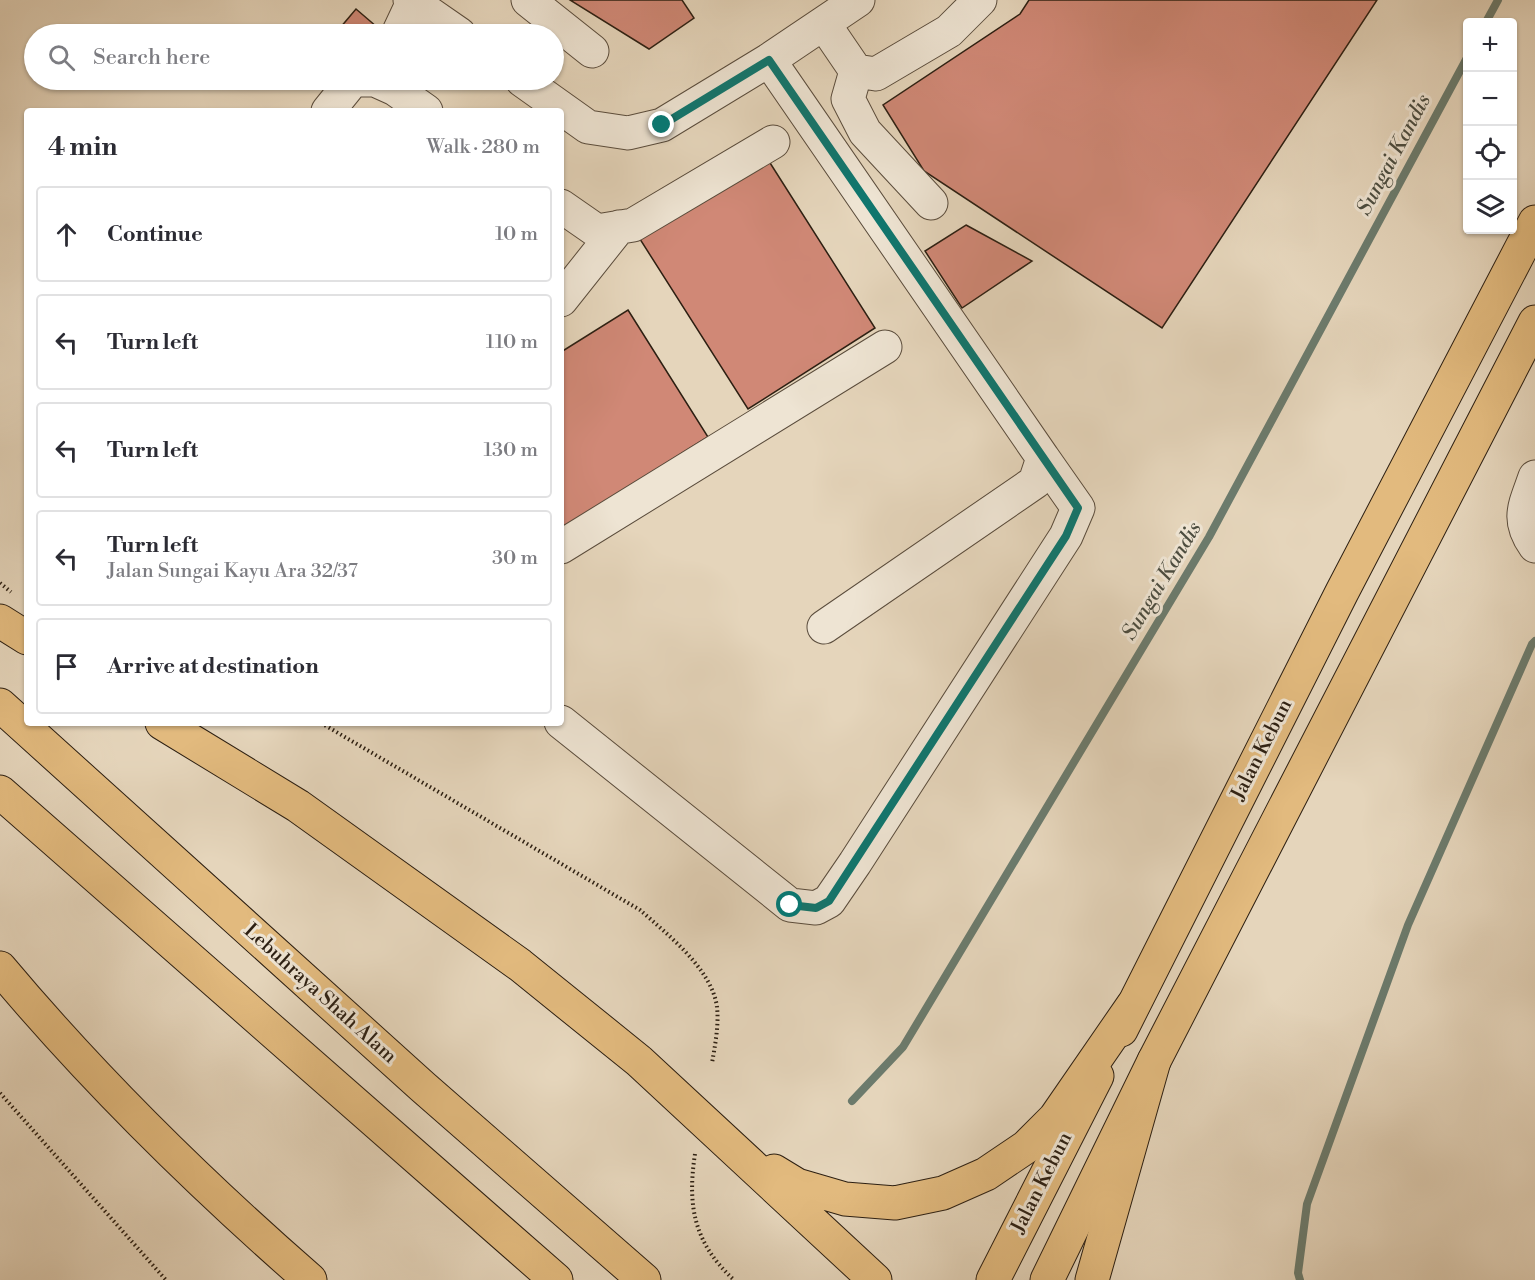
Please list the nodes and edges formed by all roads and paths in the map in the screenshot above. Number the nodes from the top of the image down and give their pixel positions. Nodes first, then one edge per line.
1 (528, 0) edge
2 (858, 0) edge
3 (980, 0) edge
4 (412, 1) edge
5 (402, 24) edge
6 (445, 24) edge
7 (558, 24) edge
8 (824, 24) junction
9 (564, 29) edge
10 (592, 51) dead end
11 (769, 60) junction
12 (856, 71) junction
13 (345, 90) edge
14 (396, 90) edge
15 (536, 90) edge
16 (330, 108) edge
17 (422, 108) edge
18 (561, 108) edge
19 (564, 110) edge
20 (773, 142) dead end
21 (931, 203) dead end
22 (564, 208) edge
23 (1535, 222) edge
24 (619, 227) junction
25 (564, 296) edge
26 (1535, 322) edge
27 (885, 347) dead end
28 (1043, 458) junction
29 (1535, 477) edge
30 (564, 545) edge
31 (1535, 546) edge
32 (0, 621) edge
33 (824, 627) dead end
34 (24, 636) edge
35 (0, 705) edge
36 (564, 724) edge
37 (167, 726) edge
38 (326, 726) edge
39 (0, 792) edge
40 (0, 968) edge
41 (1133, 1005) junction
42 (1154, 1061) junction
43 (712, 1063) dead end
44 (0, 1093) edge
45 (726, 1141) junction
46 (695, 1153) dead end
47 (166, 1280) edge
48 (310, 1280) edge
49 (556, 1280) edge
50 (644, 1280) edge
51 (734, 1280) edge
52 (875, 1280) edge
53 (993, 1280) edge
54 (1047, 1280) edge
55 (1092, 1280) edge

1 - 7 street
2 - 8 street
3 - 12 street
4 - 5 street
4 - 6 street
8 - 11 street
8 - 12 street
9 - 10 street
11 - 19 street
11 - 28 street
12 - 21 street
13 - 16 street
14 - 17 street
15 - 18 street
20 - 24 street
22 - 24 street
23 - 41 main road, Jalan Kebun
24 - 25 street
26 - 42 main road
27 - 30 street
28 - 33 street
28 - 36 street
29 - 31 street
32 - 34 main road
35 - 50 main road, Lebuhraya Shah Alam
37 - 45 main road
38 - 43 path
39 - 49 main road
40 - 48 main road
41 - 45 main road
41 - 53 main road, Jalan Kebun
42 - 54 main road
42 - 55 main road
44 - 47 path
45 - 52 main road
46 - 51 path

